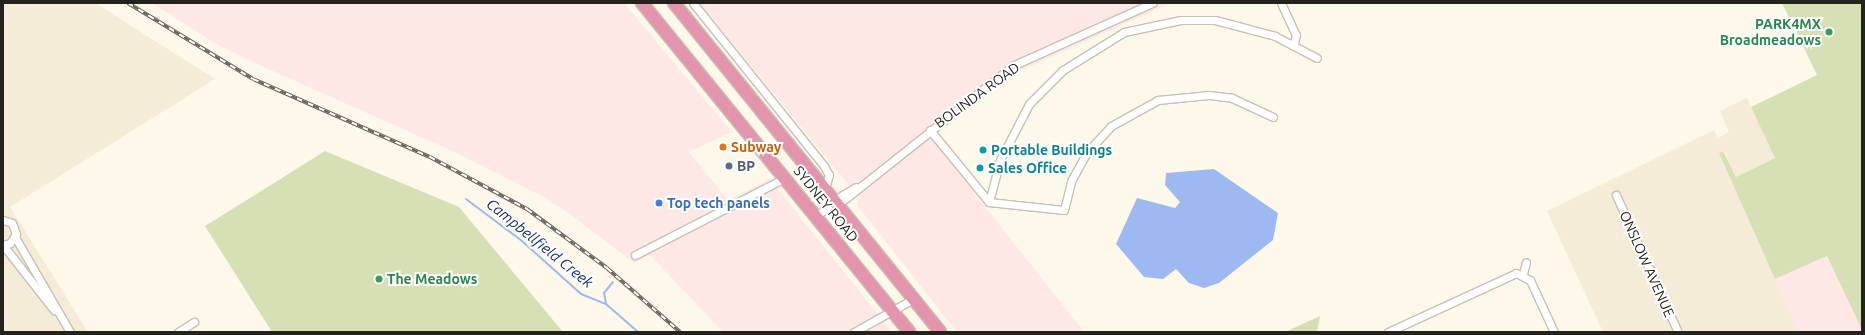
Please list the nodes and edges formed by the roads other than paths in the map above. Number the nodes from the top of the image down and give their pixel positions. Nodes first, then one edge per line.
1 (642, 3) edge
2 (674, 3) edge
3 (1152, 3) edge
4 (1281, 3) edge
5 (695, 6) edge
6 (686, 18) junction
7 (1293, 46) junction
8 (1317, 58) dead end
9 (1274, 117) dead end
10 (930, 130) junction
11 (785, 178) junction
12 (825, 188) junction
13 (1616, 195) dead end
14 (836, 202) junction
15 (989, 202) junction
16 (816, 215) junction
17 (3, 220) edge
18 (15, 237) junction
19 (3, 245) edge
20 (635, 255) dead end
21 (1526, 262) dead end
22 (1523, 274) junction
23 (913, 299) junction
24 (894, 311) junction
25 (60, 317) junction
26 (194, 322) dead end
27 (70, 332) edge
28 (178, 332) edge
29 (854, 332) edge
30 (909, 332) edge
31 (940, 332) edge
32 (1388, 332) edge
33 (1554, 332) edge
34 (1678, 332) edge

1 - 11 highway, SYDNEY ROAD
2 - 6 highway, SYDNEY ROAD
3 - 10 street, BOLINDA ROAD
4 - 7 street
5 - 6 street
5 - 12 street, SYDNEY ROAD
6 - 12 highway, SYDNEY ROAD
7 - 8 street
7 - 15 street
9 - 15 street
10 - 14 street, BOLINDA ROAD
10 - 15 street
11 - 16 highway, SYDNEY ROAD
11 - 20 street
12 - 14 highway, SYDNEY ROAD
13 - 34 street, ONSLOW AVENUE
14 - 16 street, BOLINDA ROAD
14 - 23 highway, SYDNEY ROAD
16 - 24 highway, SYDNEY ROAD
17 - 18 street
18 - 19 street
18 - 25 street
19 - 25 street
21 - 22 street
22 - 32 street
22 - 33 street
23 - 24 street
23 - 31 highway, SYDNEY ROAD
24 - 29 street
24 - 30 highway, SYDNEY ROAD
25 - 27 street
26 - 28 street

